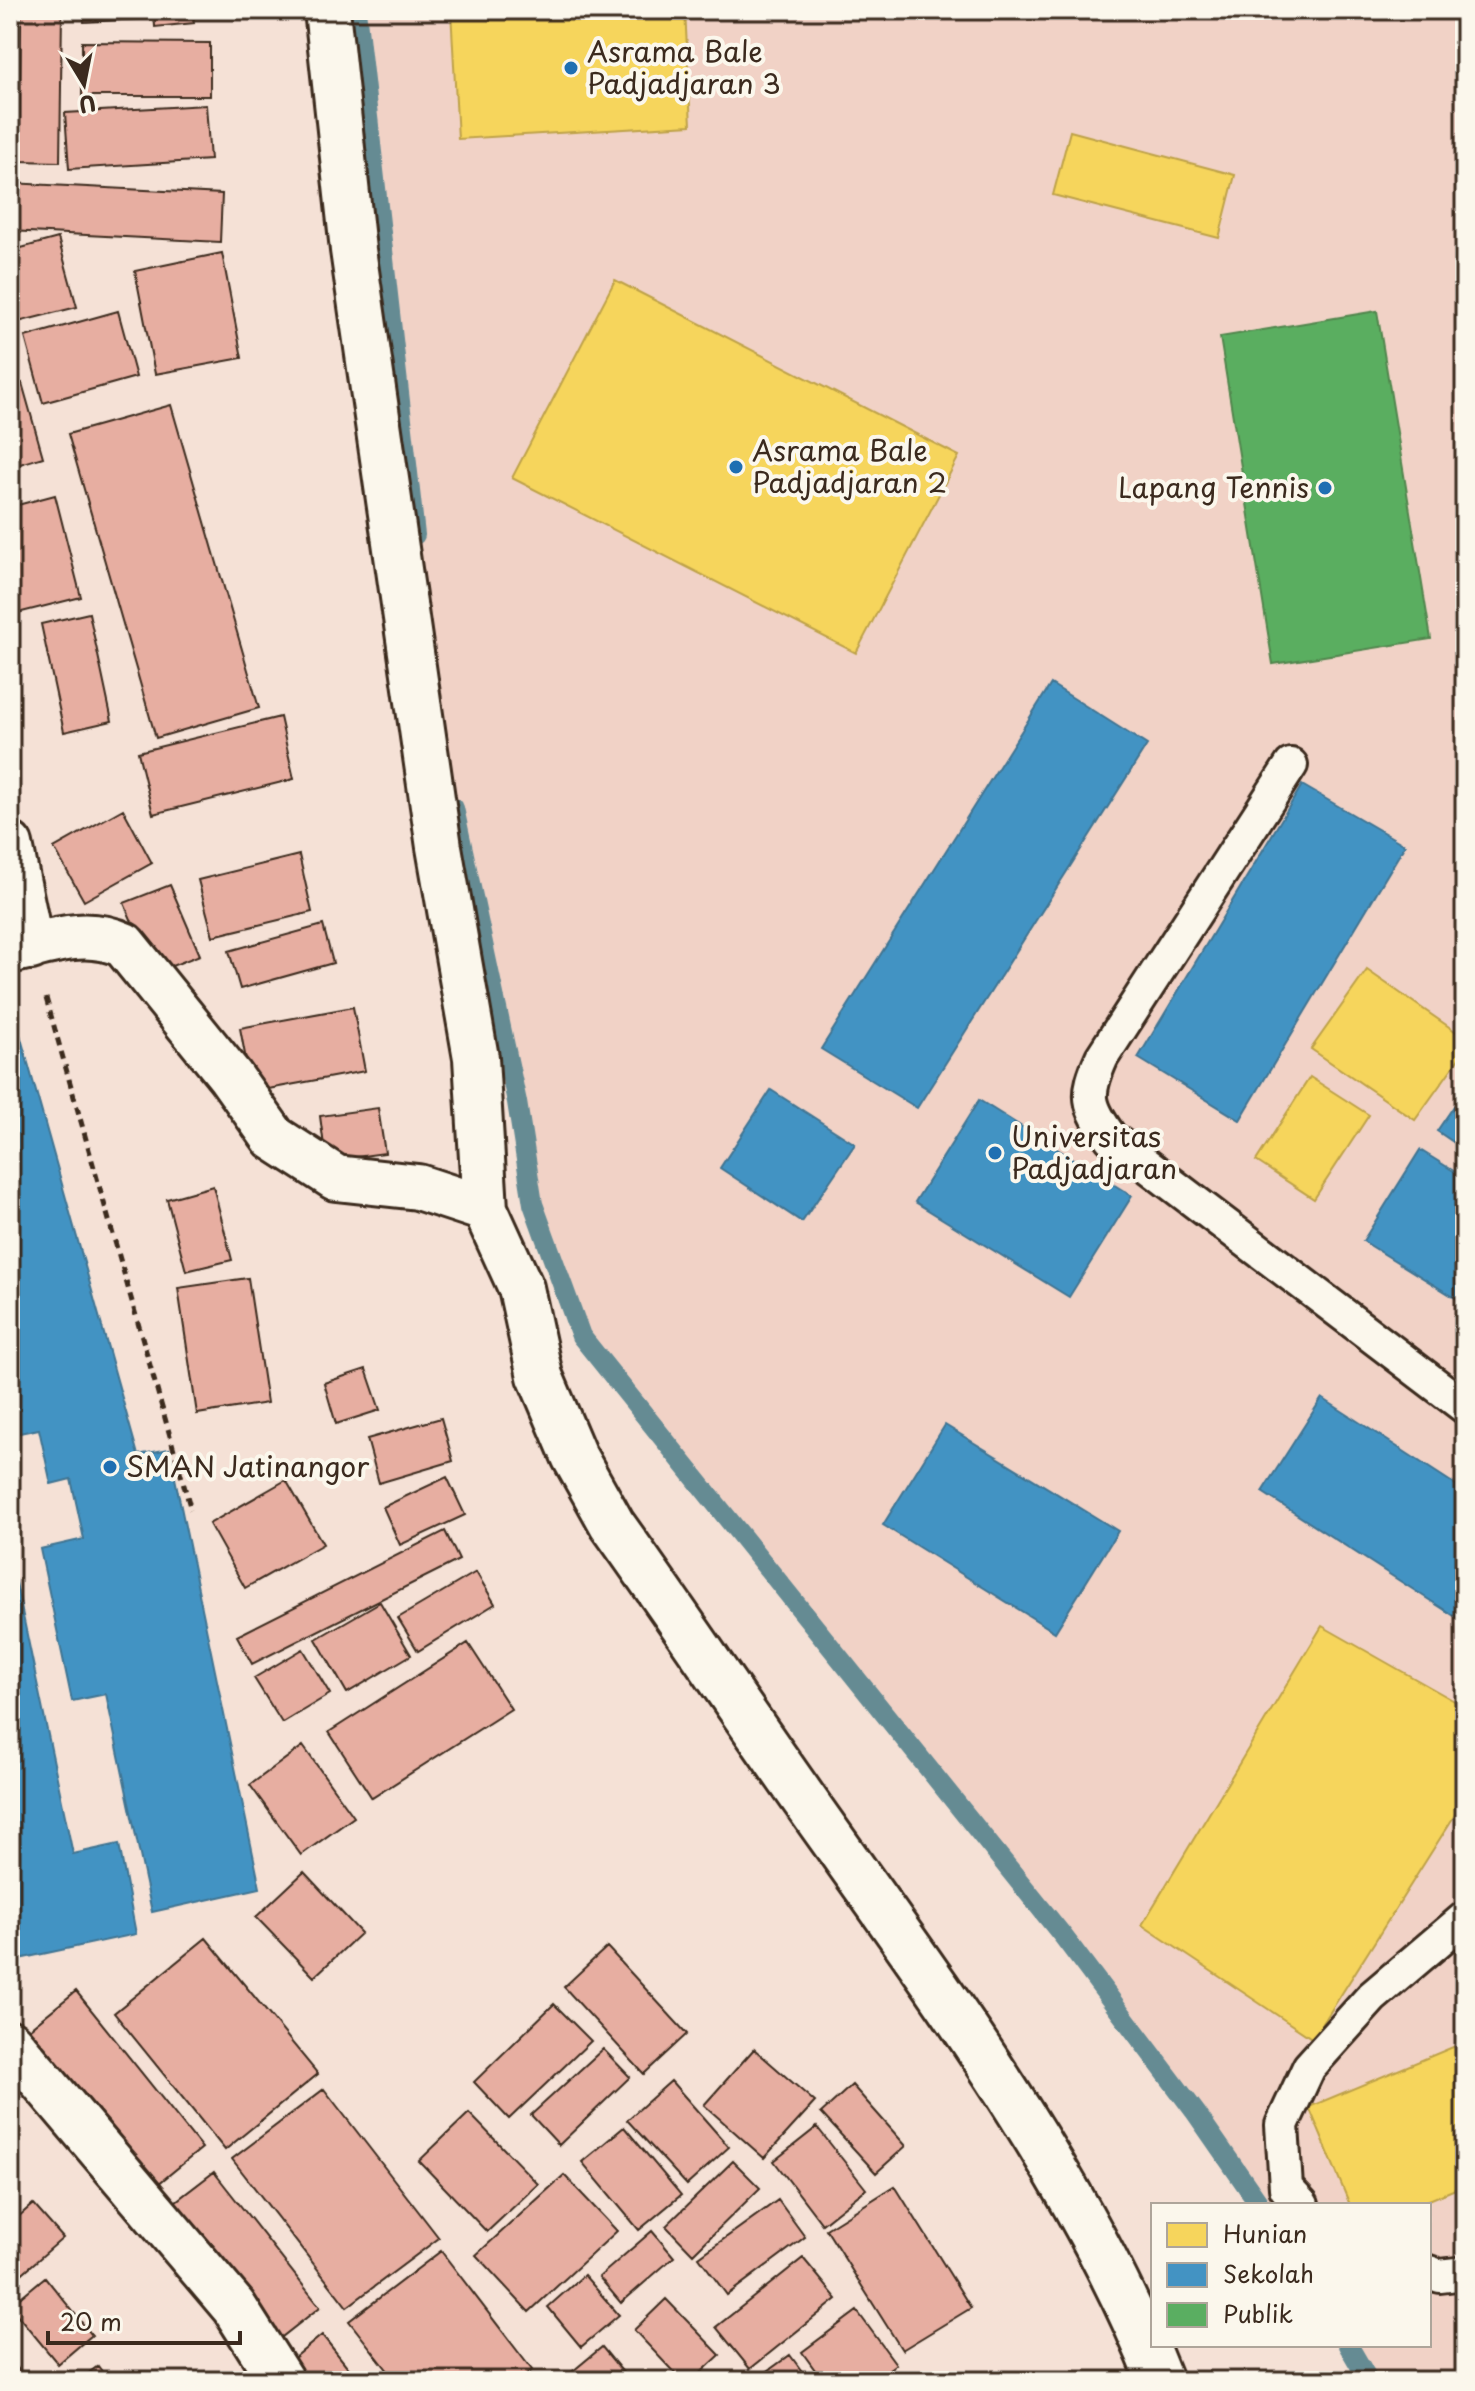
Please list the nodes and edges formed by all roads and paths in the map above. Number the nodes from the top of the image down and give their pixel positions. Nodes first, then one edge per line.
1 (327, 10) edge
2 (1291, 765) dead end
3 (10, 845) edge
4 (20, 949) edge
5 (485, 1209) junction
6 (1465, 1407) edge
7 (191, 1510) dead end
8 (1465, 1918) edge
9 (10, 2043) edge
10 (1300, 2203) edge
11 (1431, 2273) edge
12 (1465, 2273) edge
13 (281, 2381) edge
14 (1160, 2381) edge

1 - 5 street
2 - 6 lane
3 - 4 street
4 - 5 street
4 - 7 path
5 - 14 street
8 - 10 lane
9 - 13 street
11 - 12 lane

